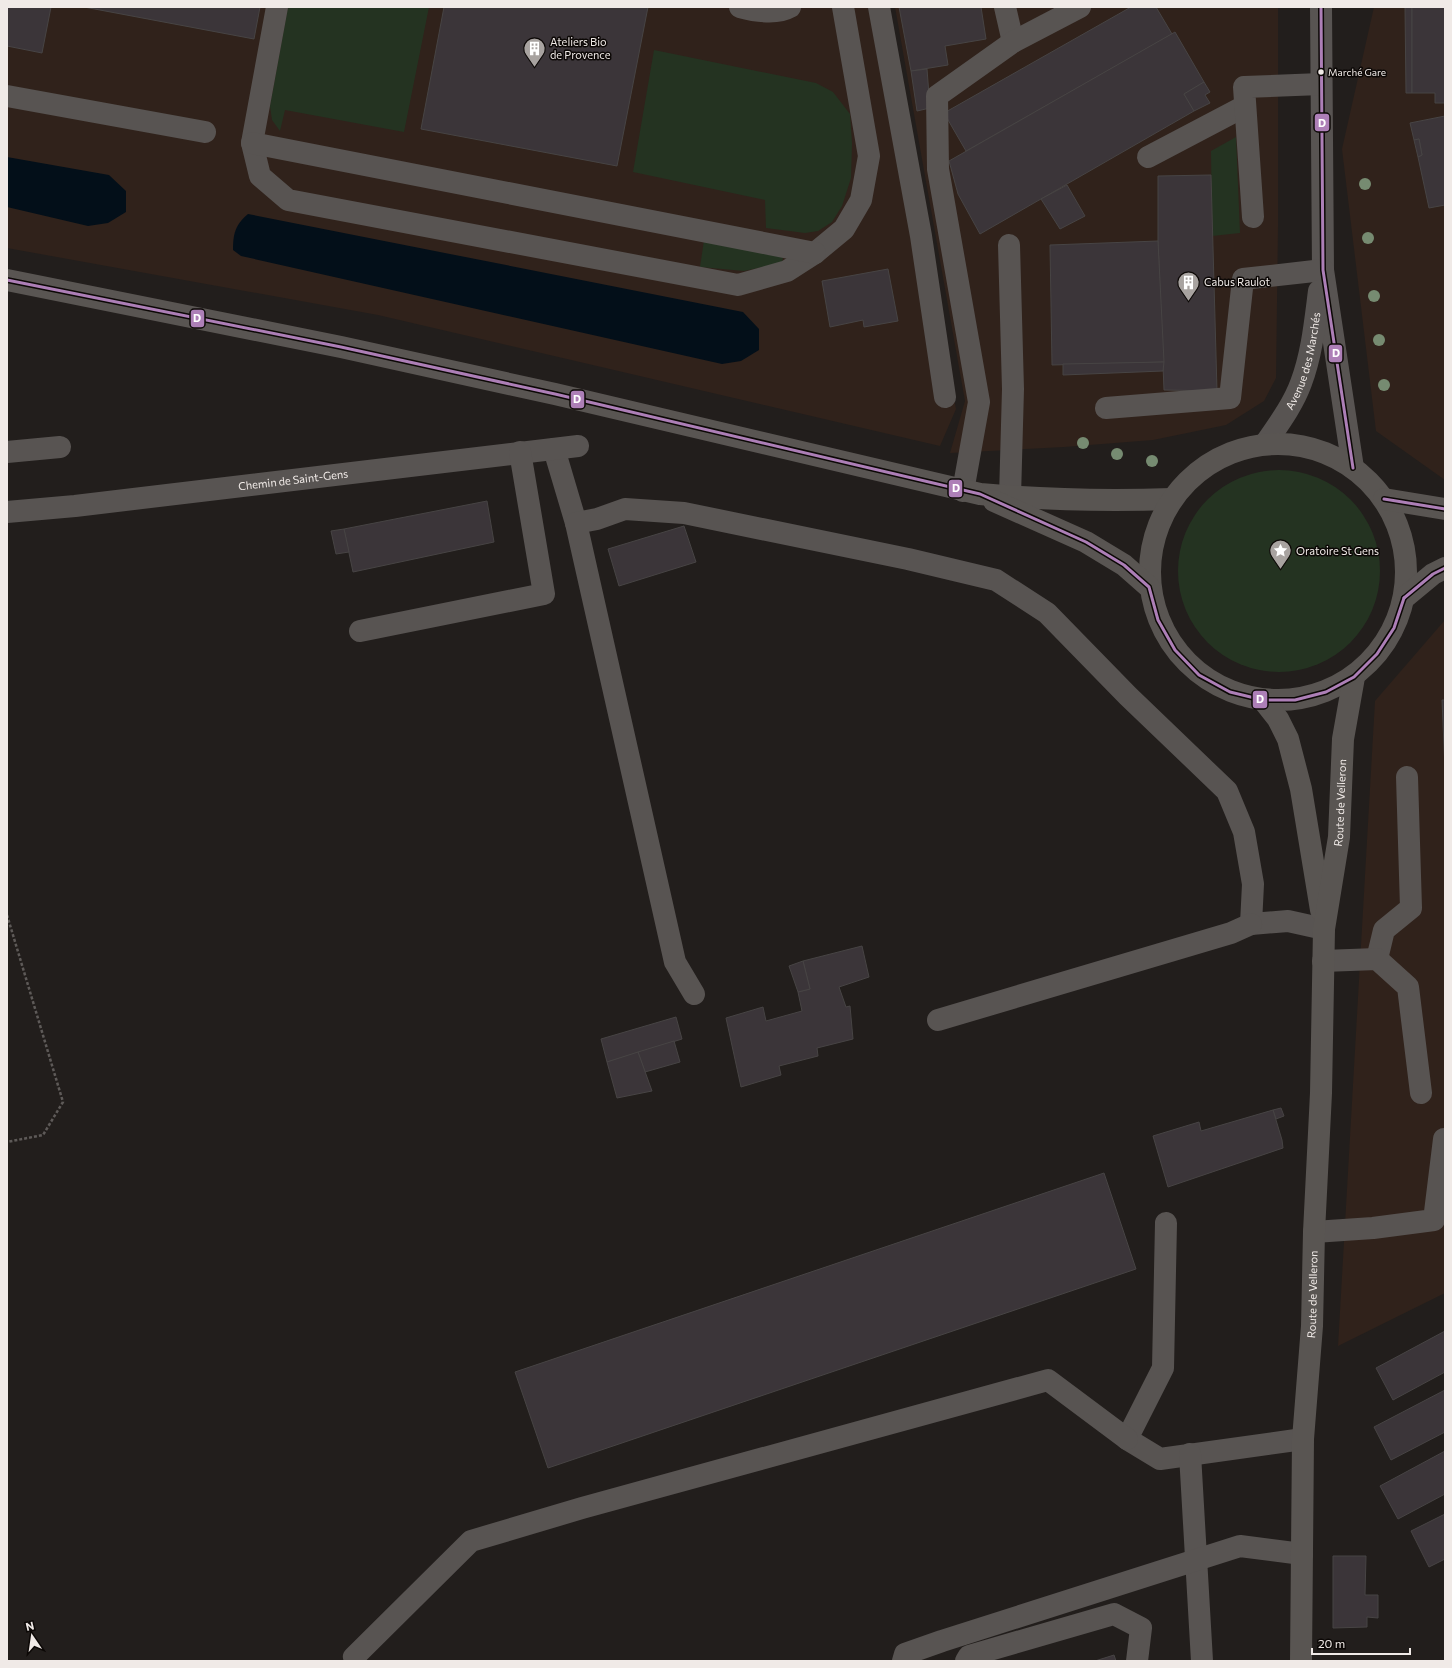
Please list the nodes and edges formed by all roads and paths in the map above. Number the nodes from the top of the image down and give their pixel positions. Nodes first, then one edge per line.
1 (277, 7) edge
2 (740, 7) edge
3 (790, 7) edge
4 (843, 7) edge
5 (879, 7) edge
6 (1005, 7) edge
7 (1080, 7) edge
8 (1321, 7) edge
9 (1013, 42) junction
10 (1321, 84) junction
11 (7, 96) edge
12 (1245, 106) junction
13 (205, 132) dead end
14 (252, 143) junction
15 (1148, 157) dead end
16 (1253, 217) dead end
17 (1009, 245) dead end
18 (815, 253) junction
19 (1323, 270) junction
20 (7, 280) edge
21 (945, 397) dead end
22 (1106, 408) dead end
23 (1265, 444) junction
24 (578, 446) dead end
25 (60, 447) dead end
26 (554, 448) junction
27 (7, 452) edge
28 (520, 452) junction
29 (1353, 468) junction
30 (972, 493) junction
31 (1010, 497) junction
32 (1172, 499) junction
33 (1384, 499) junction
34 (1445, 509) edge
35 (7, 512) edge
36 (576, 523) junction
37 (1445, 568) edge
38 (1150, 587) junction
39 (1404, 598) junction
40 (360, 631) dead end
41 (1354, 677) junction
42 (1263, 700) junction
43 (1407, 777) dead end
44 (7, 915) edge
45 (1251, 924) junction
46 (1324, 929) junction
47 (1378, 959) junction
48 (1323, 960) junction
49 (694, 994) dead end
50 (938, 1020) dead end
51 (1421, 1093) dead end
52 (1444, 1139) dead end
53 (7, 1142) edge
54 (1166, 1223) dead end
55 (1314, 1232) junction
56 (1127, 1439) junction
57 (1303, 1439) junction
58 (1190, 1454) junction
59 (1302, 1554) junction
60 (1196, 1561) junction
61 (356, 1661) edge
62 (903, 1661) edge
63 (966, 1661) edge
64 (1137, 1661) edge
65 (1202, 1661) edge
66 (1301, 1661) edge

1 - 14 street
2 - 3 street
4 - 18 street
5 - 21 street
6 - 9 street
7 - 9 street
8 - 10 street, Avenue des Marchés
9 - 30 street
10 - 12 street
10 - 19 street, Avenue des Marchés
11 - 13 street
12 - 15 street
12 - 16 street
14 - 18 street
14 - 18 street
17 - 31 street
19 - 22 street
19 - 23 street, Avenue des Marchés
19 - 29 street, Avenue des Marchés
20 - 30 main road
23 - 29 main road
23 - 32 main road
24 - 26 street, Chemin de Saint-Gens
25 - 27 street
26 - 28 street, Chemin de Saint-Gens
26 - 36 street
28 - 35 street, Chemin de Saint-Gens
28 - 40 street
29 - 33 main road
30 - 31 main road
30 - 38 main road
31 - 32 main road
32 - 38 main road
33 - 34 main road
33 - 39 main road
36 - 45 street
36 - 49 street
37 - 39 main road
38 - 42 main road
39 - 41 main road
41 - 42 main road
41 - 46 main road, Route de Velleron
42 - 46 main road, Route de Velleron
43 - 47 street
44 - 53 path
45 - 46 street
45 - 50 street
46 - 48 main road, Route de Velleron
47 - 48 street
47 - 51 street
48 - 55 main road, Route de Velleron
52 - 55 street
54 - 56 street
55 - 57 main road, Route de Velleron
56 - 58 street
56 - 61 street
57 - 58 street
57 - 59 main road, Route de Velleron
58 - 60 street
59 - 60 street
59 - 66 main road, Route de Velleron
60 - 62 street
60 - 65 street
63 - 64 street

